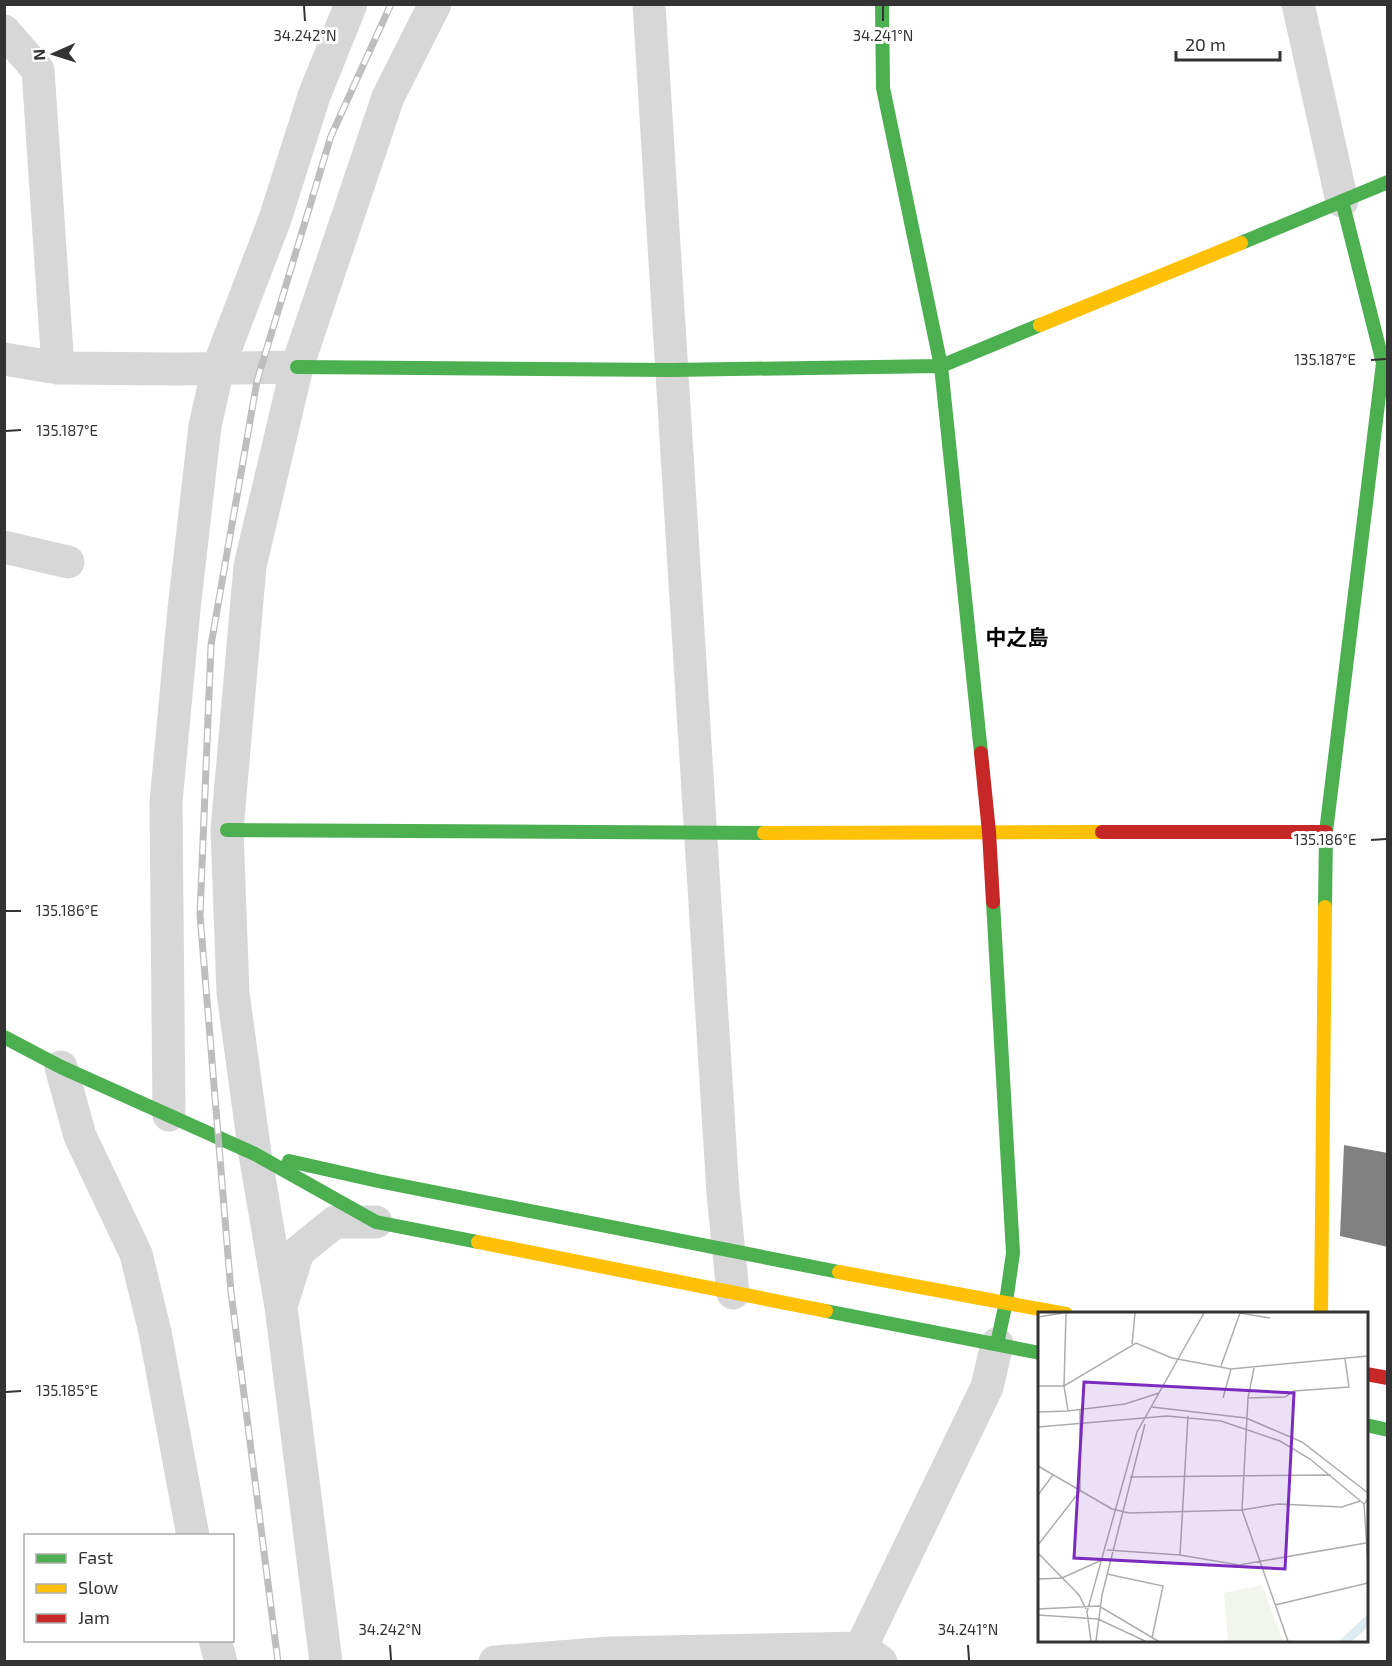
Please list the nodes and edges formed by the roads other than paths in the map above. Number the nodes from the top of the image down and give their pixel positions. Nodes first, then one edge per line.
1 (351, 4) edge
2 (435, 4) edge
3 (649, 4) edge
4 (882, 4) edge
5 (1298, 4) edge
6 (4, 31) edge
7 (1388, 182) edge
8 (1342, 201) junction
9 (4, 359) edge
10 (941, 366) junction
11 (297, 367) junction
12 (57, 368) junction
13 (218, 368) junction
14 (671, 370) junction
15 (4, 547) edge
16 (68, 562) dead end
17 (227, 830) junction
18 (989, 832) junction
19 (1326, 832) junction
20 (700, 833) junction
21 (4, 1037) edge
22 (61, 1067) junction
23 (169, 1115) junction
24 (255, 1154) junction
25 (376, 1222) junction
26 (729, 1251) junction
27 (733, 1293) junction
28 (1006, 1302) junction
29 (281, 1307) junction
30 (1056, 1312) edge
31 (1321, 1312) edge
32 (997, 1344) junction
33 (1038, 1353) edge
34 (1368, 1374) edge
35 (1388, 1378) edge
36 (1368, 1425) edge
37 (1388, 1430) edge
38 (194, 1534) edge
39 (215, 1642) edge
40 (866, 1657) edge
41 (221, 1662) edge
42 (326, 1662) edge
43 (495, 1662) edge

1 - 13 street
2 - 11 street
3 - 14 street
4 - 10 street
5 - 8 street
6 - 12 street
7 - 8 street
8 - 10 street
8 - 19 street
9 - 12 street
10 - 14 street
10 - 18 street
11 - 13 street
11 - 14 street
11 - 17 street
12 - 13 street
13 - 23 street
14 - 20 street
15 - 16 street
17 - 20 street
17 - 24 street
18 - 19 street
18 - 20 street
18 - 28 street
19 - 31 street
20 - 26 street
21 - 22 street
22 - 23 street
22 - 38 street
23 - 24 street
24 - 25 street
24 - 26 street
24 - 29 street
25 - 27 street
25 - 29 street
26 - 27 street
26 - 28 street
27 - 32 street
28 - 30 street
28 - 32 street
29 - 42 street
32 - 33 street
32 - 40 street
34 - 35 street
36 - 37 street
39 - 41 street
40 - 43 street

